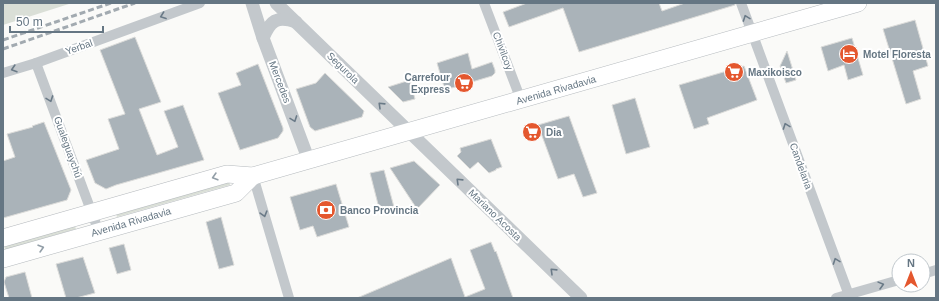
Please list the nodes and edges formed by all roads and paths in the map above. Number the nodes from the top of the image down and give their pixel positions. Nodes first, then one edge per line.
1 (200, 3) edge
2 (252, 3) edge
3 (276, 3) edge
4 (484, 3) edge
5 (741, 3) edge
6 (858, 3) edge
7 (296, 22) junction
8 (752, 33) junction
9 (263, 38) junction
10 (36, 63) junction
11 (3, 73) edge
12 (521, 100) junction
13 (409, 132) junction
14 (308, 161) junction
15 (253, 176) junction
16 (92, 212) junction
17 (99, 232) junction
18 (3, 238) edge
19 (3, 259) edge
20 (891, 283) edge
21 (849, 296) edge
22 (289, 298) edge
23 (580, 298) edge
24 (836, 298) edge

1 -> 10 street, Yerbal
2 - 9 street, Mercedes
3 - 7 street, Segurola
4 - 12 street, Chivilcoy
8 -> 5 street, Candelaria
6 - 8 main road, Avenida Rivadavia
7 - 9 street
13 -> 7 street, Segurola
8 - 12 main road, Avenida Rivadavia
21 -> 8 street, Candelaria
9 -> 14 street, Mercedes
10 -> 11 street, Yerbal
10 -> 16 street, Gualeguaychú
12 - 13 main road, Avenida Rivadavia
13 - 14 main road, Avenida Rivadavia
23 -> 13 street, Mariano Acosta
14 - 15 main road, Avenida Rivadavia
15 -> 16 main road, Avenida Rivadavia
15 - 17 main road, Avenida Rivadavia
15 -> 22 street
16 - 17 street, Gualeguaychú
16 - 18 main road, Avenida Rivadavia
19 -> 17 main road, Avenida Rivadavia
21 -> 20 street
21 - 24 street

